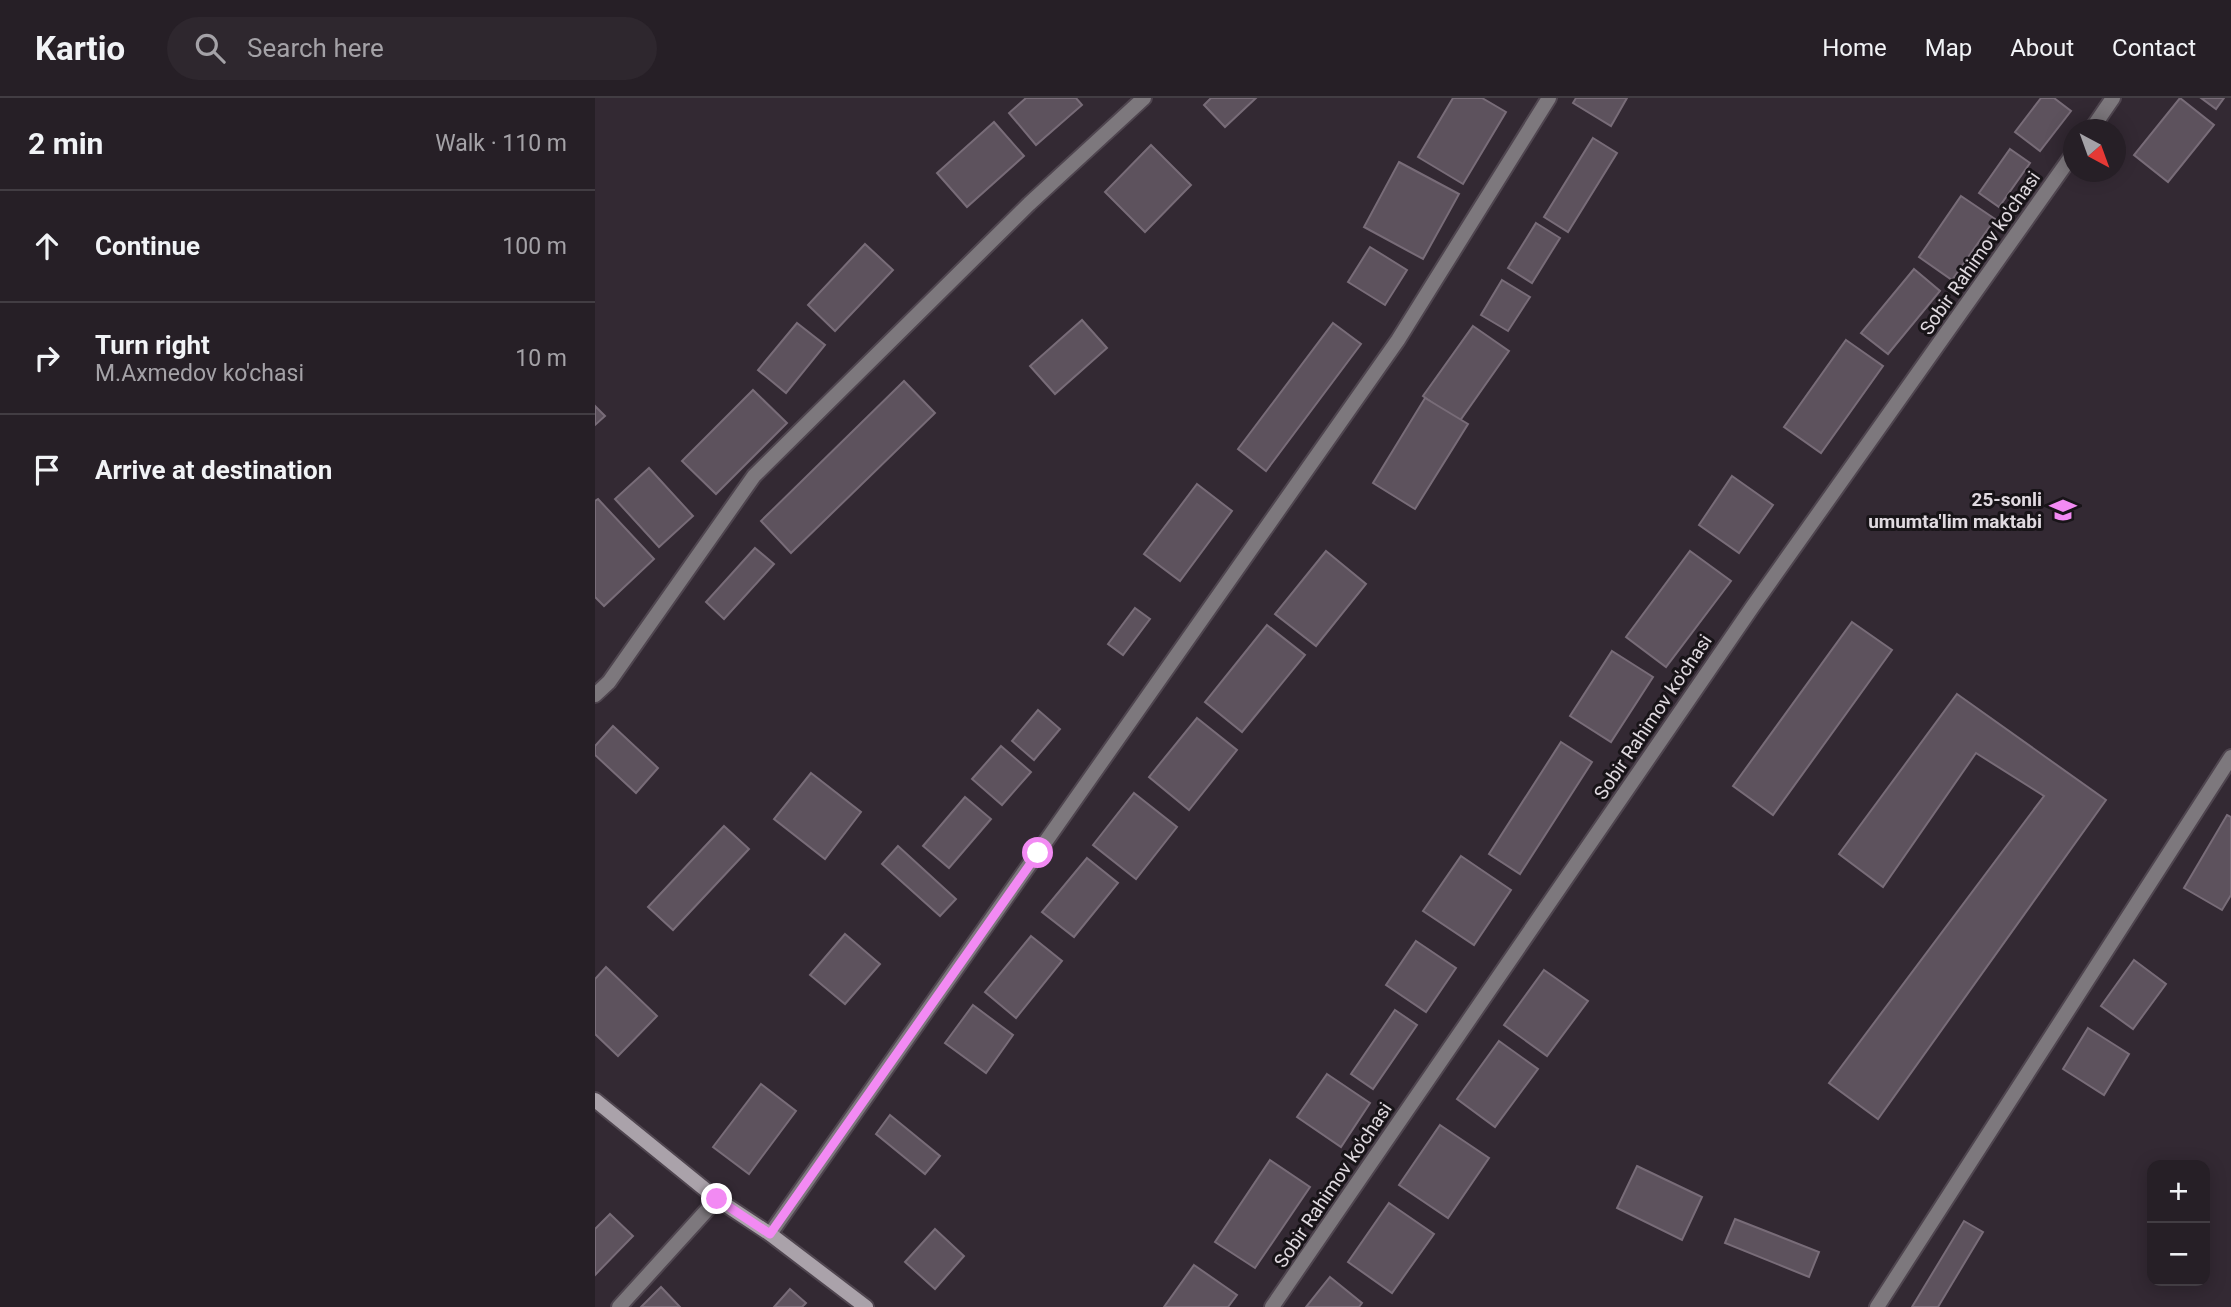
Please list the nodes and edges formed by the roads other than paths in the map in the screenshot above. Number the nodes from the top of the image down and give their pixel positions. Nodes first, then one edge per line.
1 (1144, 98) edge
2 (1549, 98) edge
3 (2113, 98) edge
4 (2099, 119) edge
5 (2063, 169) edge
6 (595, 695) edge
7 (2231, 757) edge
8 (595, 1100) edge
9 (717, 1199) junction
10 (770, 1234) junction
11 (619, 1307) edge
12 (866, 1307) edge
13 (1272, 1307) edge
14 (1877, 1307) edge

1 - 6 street
2 - 10 street
3 - 4 street
5 - 13 street, Sobir Rahimov ko'chasi
7 - 14 street
8 - 9 main road
9 - 10 main road
9 - 11 street
10 - 12 main road

